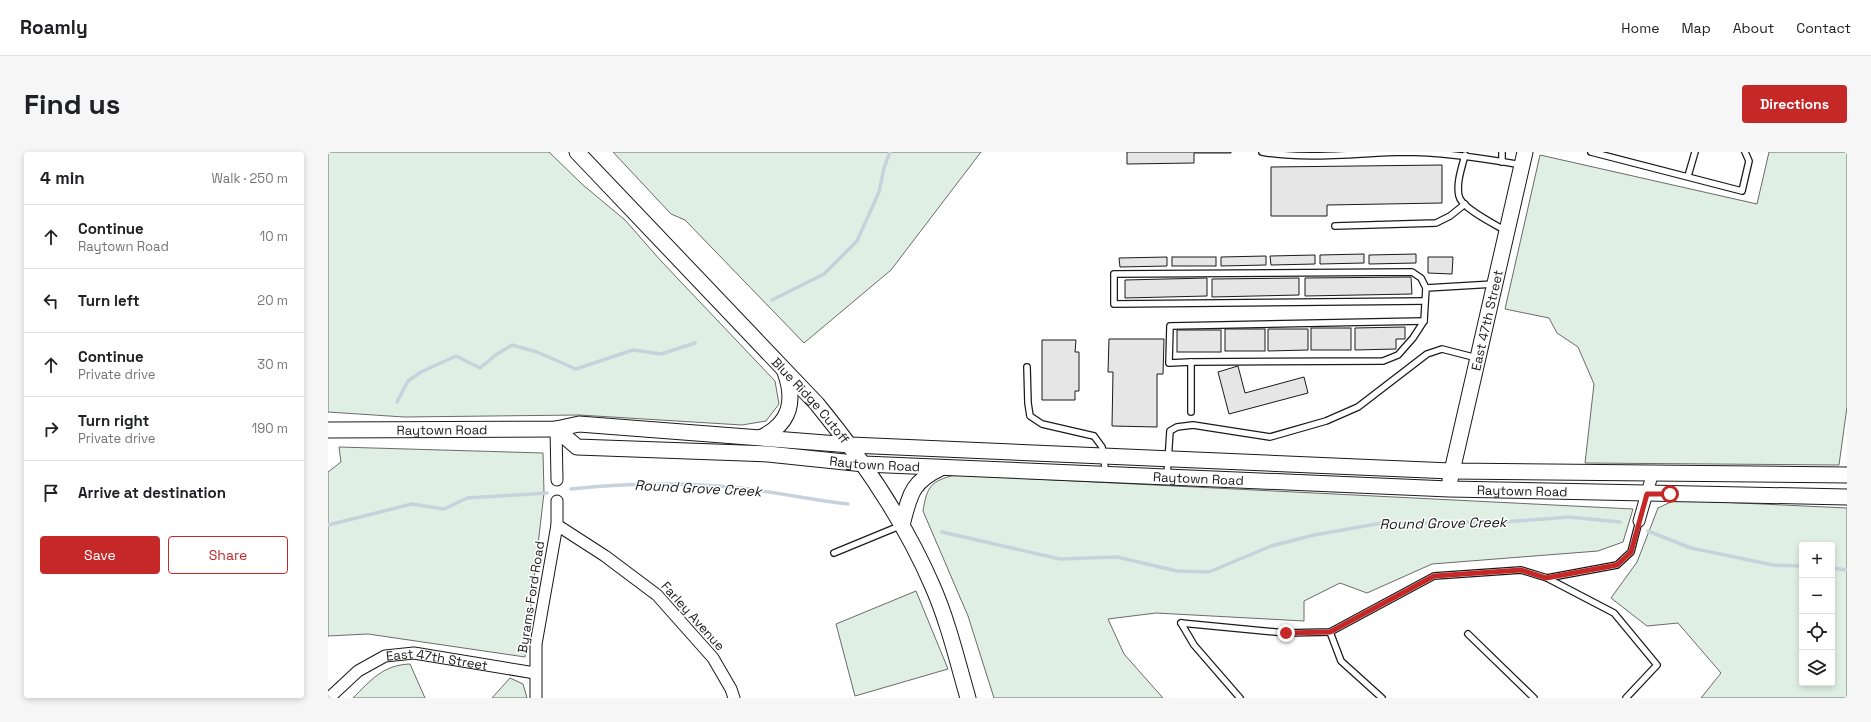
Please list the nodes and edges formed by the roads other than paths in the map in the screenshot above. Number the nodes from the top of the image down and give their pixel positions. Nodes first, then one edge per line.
1 (577, 152) edge
2 (1262, 152) edge
3 (1502, 152) edge
4 (1591, 152) edge
5 (1695, 152) edge
6 (1745, 152) edge
7 (1611, 154) edge
8 (1465, 155) junction
9 (1524, 159) edge
10 (1502, 162) junction
11 (1688, 176) junction
12 (1465, 204) junction
13 (1334, 226) dead end
14 (1507, 231) junction
15 (1494, 284) junction
16 (1426, 288) junction
17 (1426, 301) junction
18 (1424, 321) junction
19 (1477, 358) junction
20 (1191, 362) junction
21 (1027, 366) dead end
22 (785, 371) junction
23 (1191, 412) dead end
24 (556, 429) junction
25 (328, 430) edge
26 (762, 437) junction
27 (851, 446) junction
28 (1104, 456) junction
29 (1168, 459) junction
30 (864, 464) junction
31 (942, 468) junction
32 (1451, 471) junction
33 (1653, 472) junction
34 (1846, 472) edge
35 (1106, 475) junction
36 (1167, 477) junction
37 (557, 480) dead end
38 (1449, 489) junction
39 (1647, 494) junction
40 (1847, 497) edge
41 (557, 501) dead end
42 (1639, 521) joint
43 (557, 524) junction
44 (902, 525) junction
45 (834, 553) dead end
46 (1546, 578) junction
47 (1330, 632) junction
48 (1468, 634) dead end
49 (535, 673) junction
50 (329, 698) edge
51 (536, 698) edge
52 (734, 698) edge
53 (968, 698) edge
54 (1240, 698) edge
55 (1382, 698) edge
56 (1534, 698) edge
57 (1626, 698) edge

1 - 22 main road, Blue Ridge Cutoff
2 - 8 lane
3 - 10 lane
4 - 7 lane
5 - 11 lane
6 - 11 lane
7 - 11 lane
8 - 10 lane
8 - 12 lane
9 - 10 lane
9 - 14 main road, East 47th Street
12 - 13 lane
12 - 14 lane
14 - 15 main road, East 47th Street
15 - 16 lane
15 - 19 main road, East 47th Street
16 - 17 lane
16 - 17 lane
17 - 18 lane
18 - 20 lane
18 - 20 lane
19 - 29 lane
19 - 32 main road, East 47th Street
20 - 23 lane
21 - 28 lane
22 - 26 main road
22 - 27 main road, Blue Ridge Cutoff
24 - 25 main road, Raytown Road
24 - 26 main road, Raytown Road
24 - 30 main road, Raytown Road
24 - 37 street
26 - 27 main road, Raytown Road
27 - 28 main road, Raytown Road
27 - 30 main road, Blue Ridge Cutoff
28 - 29 main road, Raytown Road
28 - 35 lane
29 - 32 main road, Raytown Road
29 - 36 lane
30 - 31 main road, Raytown Road
30 - 44 main road, Blue Ridge Cutoff
31 - 35 main road, Raytown Road
31 - 44 main road
32 - 33 main road, Raytown Road
32 - 38 main road, East 47th Street
33 - 34 main road, Raytown Road
33 - 39 street
35 - 36 main road, Raytown Road
36 - 38 main road, Raytown Road
38 - 39 main road, Raytown Road
39 - 40 main road, Raytown Road
39 - 42 street
41 - 43 street, Byrams Ford Road
42 - 46 lane
43 - 49 street, Byrams Ford Road
43 - 52 street, Farley Avenue
44 - 45 lane
44 - 53 main road, Blue Ridge Cutoff
46 - 47 lane
46 - 57 lane
47 - 54 lane
47 - 55 lane
48 - 56 lane
49 - 50 street, East 47th Street
49 - 51 street, Byrams Ford Road

